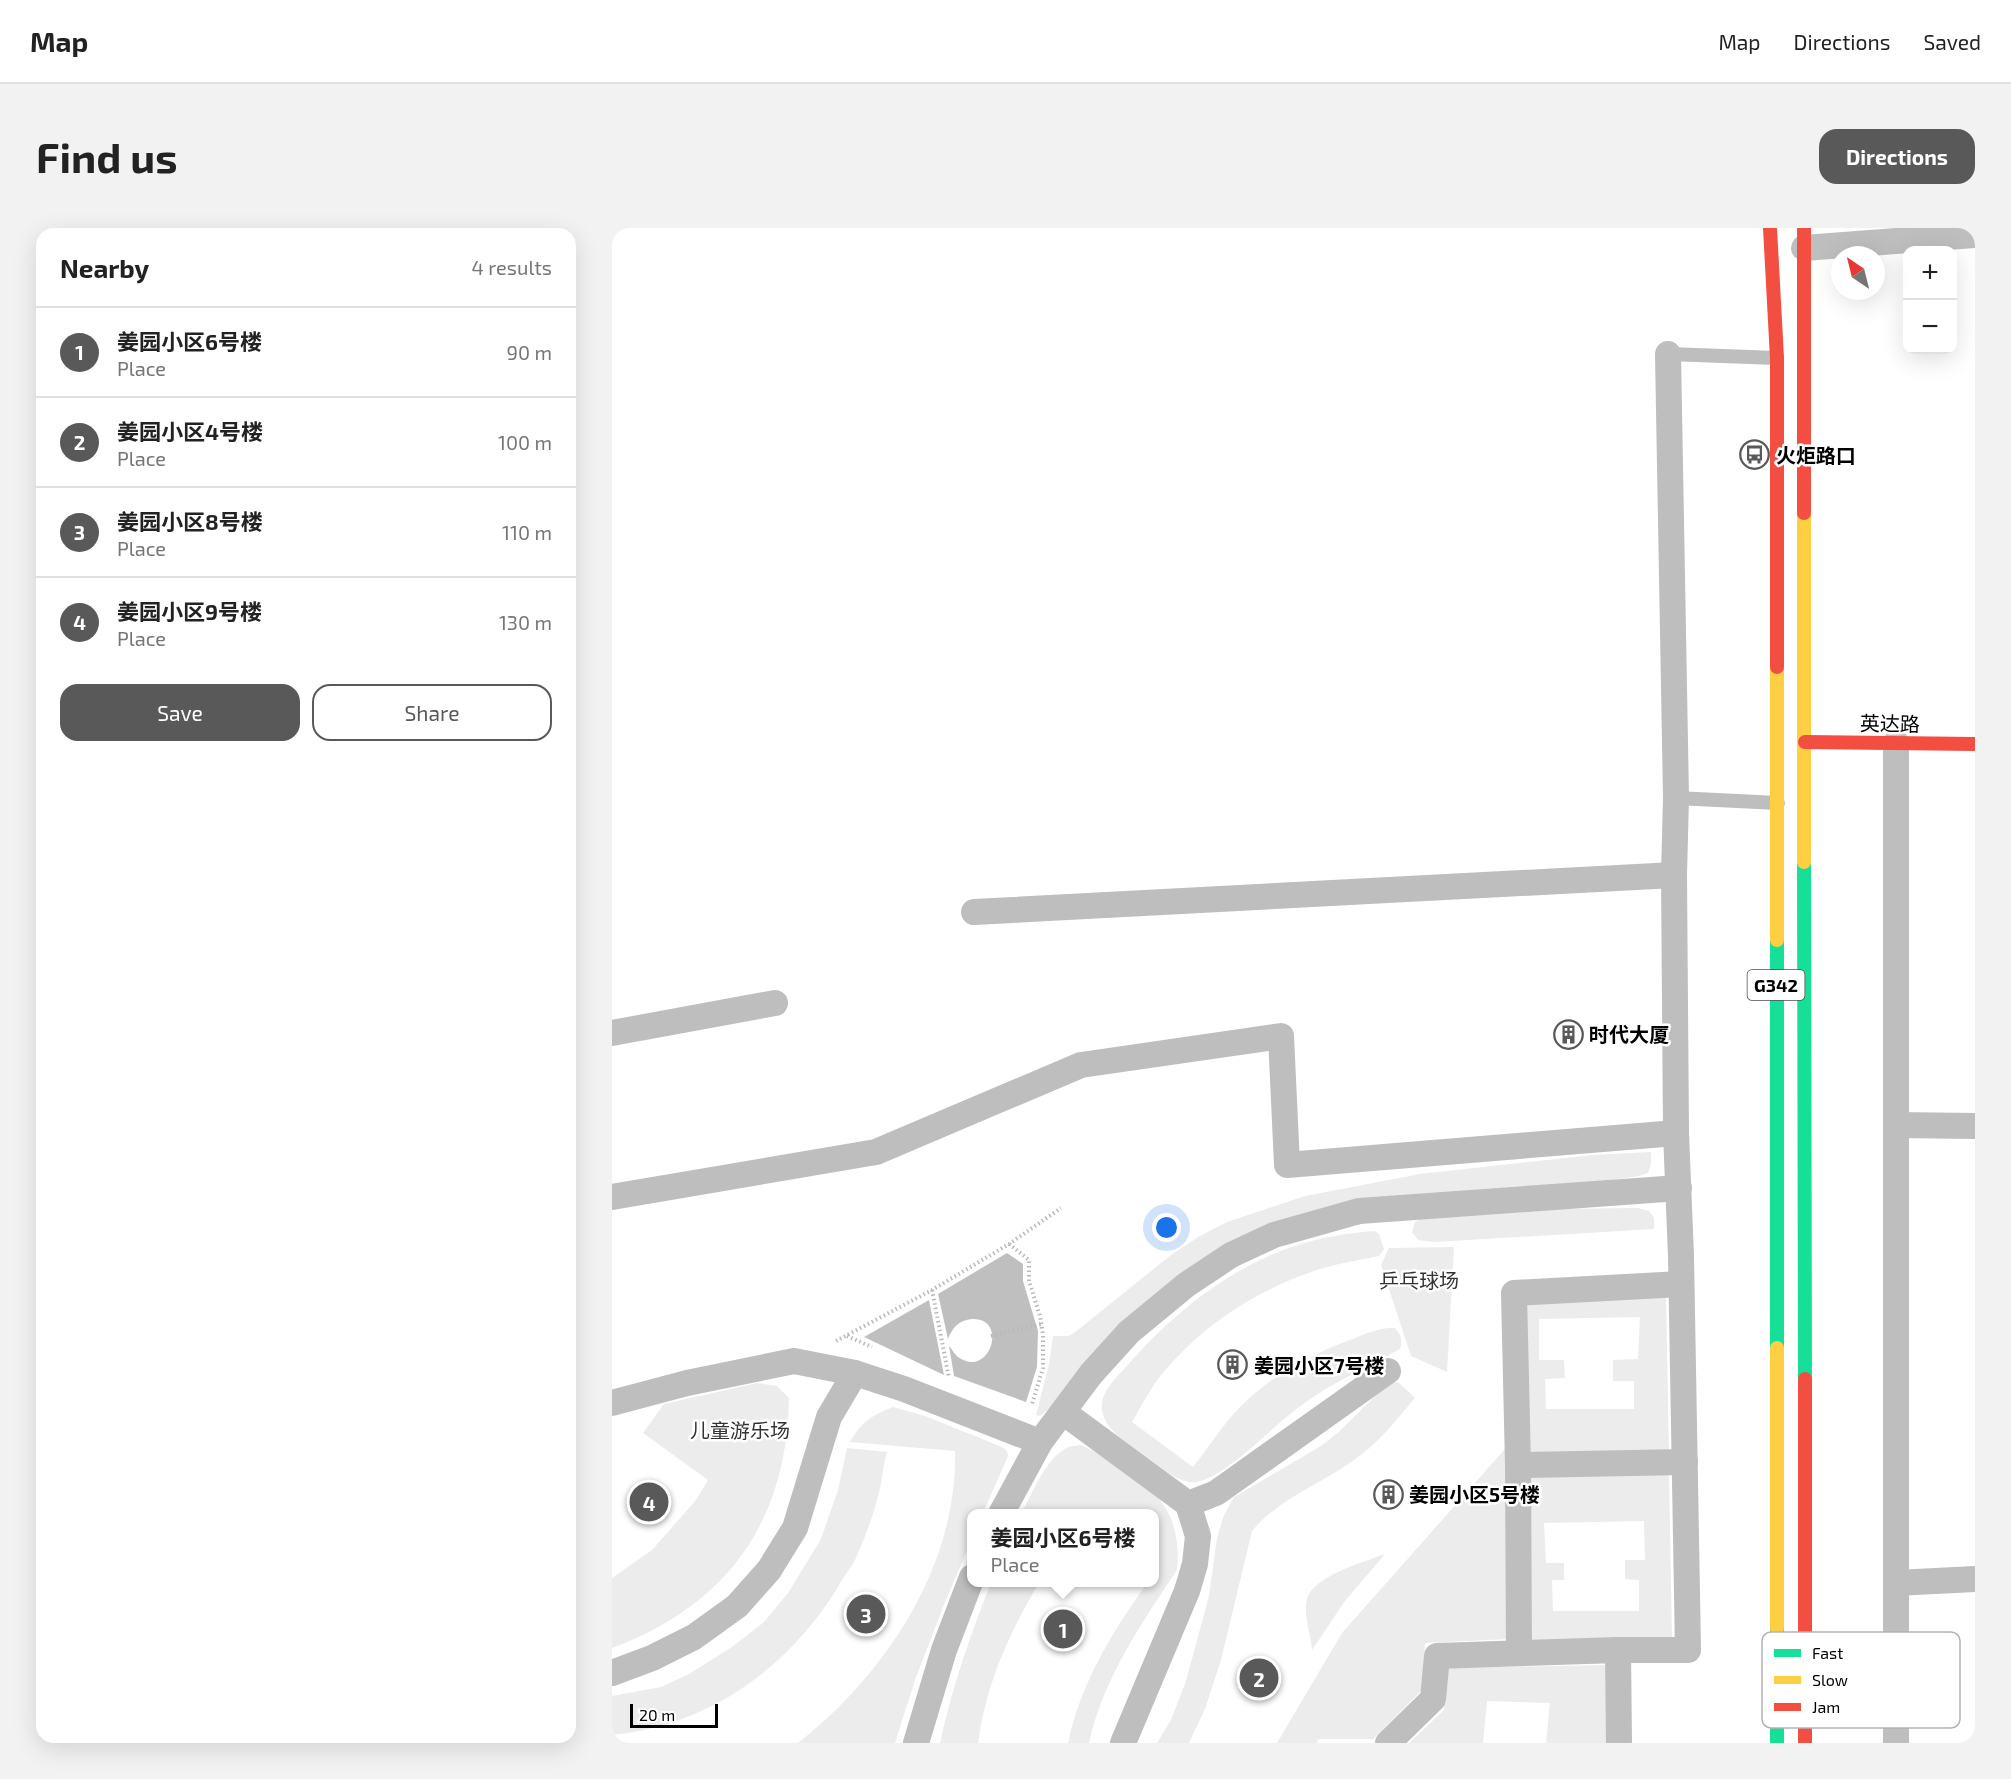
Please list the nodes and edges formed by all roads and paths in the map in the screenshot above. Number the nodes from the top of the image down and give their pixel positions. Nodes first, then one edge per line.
1 (1770, 228) edge
2 (1975, 235) edge
3 (1804, 238) edge
4 (1668, 354) joint
5 (1777, 358) junction
6 (1805, 359) junction
7 (1805, 742) junction
8 (1896, 743) junction
9 (1975, 744) edge
10 (1676, 798) junction
11 (1776, 803) junction
12 (1803, 805) junction
13 (1674, 875) junction
14 (974, 912) dead end
15 (775, 1003) dead end
16 (612, 1033) edge
17 (1896, 1125) junction
18 (1975, 1126) edge
19 (1676, 1133) junction
20 (1678, 1188) junction
21 (612, 1197) edge
22 (1061, 1208) dead end
23 (1009, 1244) junction
24 (1681, 1284) junction
25 (932, 1290) junction
26 (1041, 1324) junction
27 (991, 1336) dead end
28 (794, 1361) junction
29 (1388, 1371) dead end
30 (855, 1373) junction
31 (950, 1382) dead end
32 (612, 1403) edge
33 (1030, 1411) dead end
34 (1063, 1412) junction
35 (1040, 1442) junction
36 (1685, 1462) junction
37 (1518, 1465) junction
38 (1188, 1504) junction
39 (1004, 1509) edge
40 (1975, 1579) edge
41 (1896, 1583) junction
42 (968, 1587) edge
43 (1777, 1632) edge
44 (1805, 1632) edge
45 (1896, 1632) edge
46 (1618, 1650) junction
47 (1519, 1653) junction
48 (612, 1673) edge
49 (1777, 1728) edge
50 (1805, 1728) edge
51 (916, 1743) edge
52 (1123, 1743) edge
53 (1388, 1743) edge
54 (1619, 1743) edge
55 (1777, 1743) edge
56 (1805, 1743) edge

1 - 5 main road, G342
2 - 3 street
3 - 6 main road, G342
4 - 5 lane
4 - 10 street
5 - 6 lane
5 - 11 main road, G342
6 - 7 main road, G342
7 - 8 main road, 英达路
7 - 12 main road, G342
8 - 9 main road, 英达路
8 - 17 street
10 - 11 lane
10 - 13 street
11 - 12 lane
11 - 43 main road, G342
12 - 44 main road, G342
13 - 14 street
13 - 19 street
15 - 16 street
17 - 18 street
17 - 41 street
19 - 20 street
19 - 21 street
20 - 24 street
20 - 34 street
22 - 23 path
23 - 25 path
23 - 26 path
24 - 36 street
24 - 37 street
25 - 28 path
25 - 31 path
26 - 27 path
26 - 33 path
28 - 30 street
28 - 32 street
29 - 38 street
30 - 35 street
30 - 48 street
34 - 35 street
34 - 38 street
35 - 39 street
36 - 37 street
36 - 46 street
37 - 47 street
38 - 52 street
40 - 41 street
41 - 45 street
42 - 51 street
46 - 47 street
46 - 54 street
47 - 53 street
49 - 55 main road, G342
50 - 56 main road, G342

